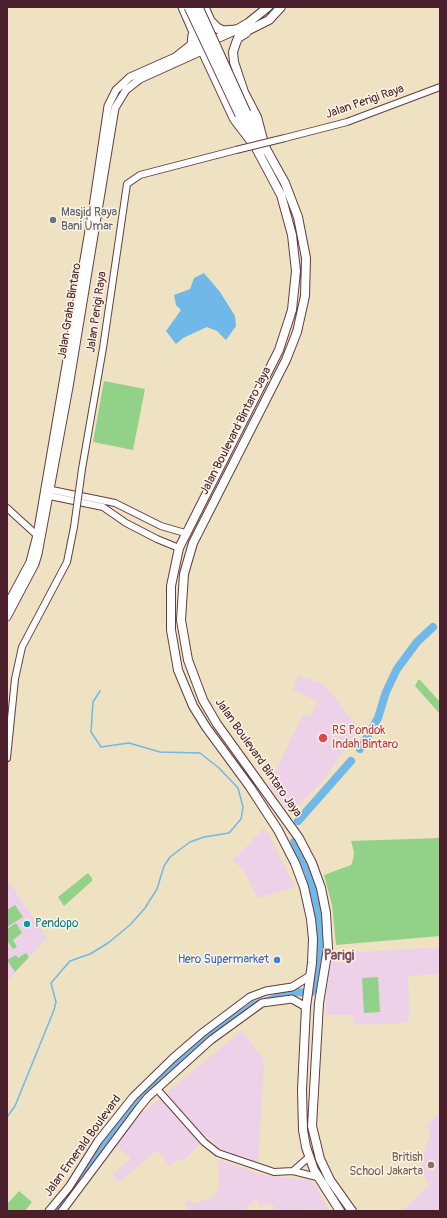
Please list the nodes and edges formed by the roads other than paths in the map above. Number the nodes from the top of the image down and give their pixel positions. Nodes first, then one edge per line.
1 (183, 7) edge
2 (189, 7) edge
3 (198, 7) edge
4 (204, 7) edge
5 (268, 7) edge
6 (281, 7) edge
7 (193, 31) junction
8 (241, 32) junction
9 (218, 42) junction
10 (201, 49) junction
11 (178, 56) junction
12 (127, 84) junction
13 (440, 87) edge
14 (244, 92) junction
15 (243, 114) junction
16 (262, 150) junction
17 (46, 492) junction
18 (7, 508) edge
19 (185, 534) junction
20 (39, 537) junction
21 (179, 548) junction
22 (7, 605) edge
23 (7, 617) edge
24 (196, 686) junction
25 (186, 690) junction
26 (7, 758) edge
27 (299, 838) junction
28 (287, 847) junction
29 (310, 976) junction
30 (292, 988) junction
31 (293, 998) junction
32 (307, 1003) junction
33 (206, 1036) junction
34 (303, 1076) junction
35 (314, 1078) junction
36 (157, 1088) junction
37 (302, 1090) junction
38 (314, 1090) junction
39 (309, 1157) junction
40 (293, 1171) junction
41 (317, 1176) junction
42 (49, 1211) edge
43 (62, 1211) edge
44 (340, 1211) edge
45 (352, 1211) edge

1 - 7 highway
2 - 15 highway, bridge
3 - 15 highway, bridge
4 - 8 highway
5 - 8 main road
6 - 8 main road
7 - 10 highway
7 - 11 highway
8 - 9 main road
8 - 14 main road
9 - 10 main road
9 - 14 main road
10 - 11 main road, Jalan Graha Bintaro
10 - 12 main road, Jalan Graha Bintaro
10 - 16 main road
11 - 12 main road, Jalan Graha Bintaro
12 - 17 main road, Jalan Graha Bintaro
13 - 26 street, Jalan Perigi Raya, bridge
14 - 16 main road
15 - 16 highway
16 - 19 main road, Jalan Boulevard Bintaro Jaya
16 - 24 main road, Jalan Boulevard Bintaro Jaya
17 - 19 street
17 - 20 main road, Jalan Graha Bintaro
17 - 21 street
18 - 20 street
19 - 21 main road, Jalan Boulevard Bintaro Jaya
20 - 22 main road, Jalan Graha Bintaro
20 - 23 main road, Jalan Graha Bintaro
21 - 25 main road, Jalan Boulevard Bintaro Jaya
24 - 25 main road
24 - 27 main road, Jalan Boulevard Bintaro Jaya
25 - 28 main road, Jalan Boulevard Bintaro Jaya
27 - 28 main road
27 - 35 main road, Jalan Boulevard Bintaro Jaya
28 - 29 main road, Jalan Boulevard Bintaro Jaya
29 - 30 main road, Jalan Emerald Boulevard
29 - 32 main road, Jalan Boulevard Bintaro Jaya
30 - 31 main road
30 - 33 main road, Jalan Emerald Boulevard
31 - 32 main road
31 - 33 main road, Jalan Emerald Boulevard
32 - 34 main road, Jalan Boulevard Bintaro Jaya
33 - 36 main road, Jalan Emerald Boulevard
33 - 42 main road, Jalan Emerald Boulevard
34 - 35 main road
34 - 37 main road, Jalan Boulevard Bintaro Jaya
35 - 38 main road, Jalan Boulevard Bintaro Jaya
36 - 40 street
36 - 43 main road, Jalan Emerald Boulevard
37 - 38 main road
37 - 39 main road, Jalan Boulevard Bintaro Jaya
38 - 45 main road, Jalan Boulevard Bintaro Jaya
39 - 40 street
39 - 41 main road, Jalan Boulevard Bintaro Jaya
40 - 41 street
41 - 44 main road, Jalan Boulevard Bintaro Jaya

